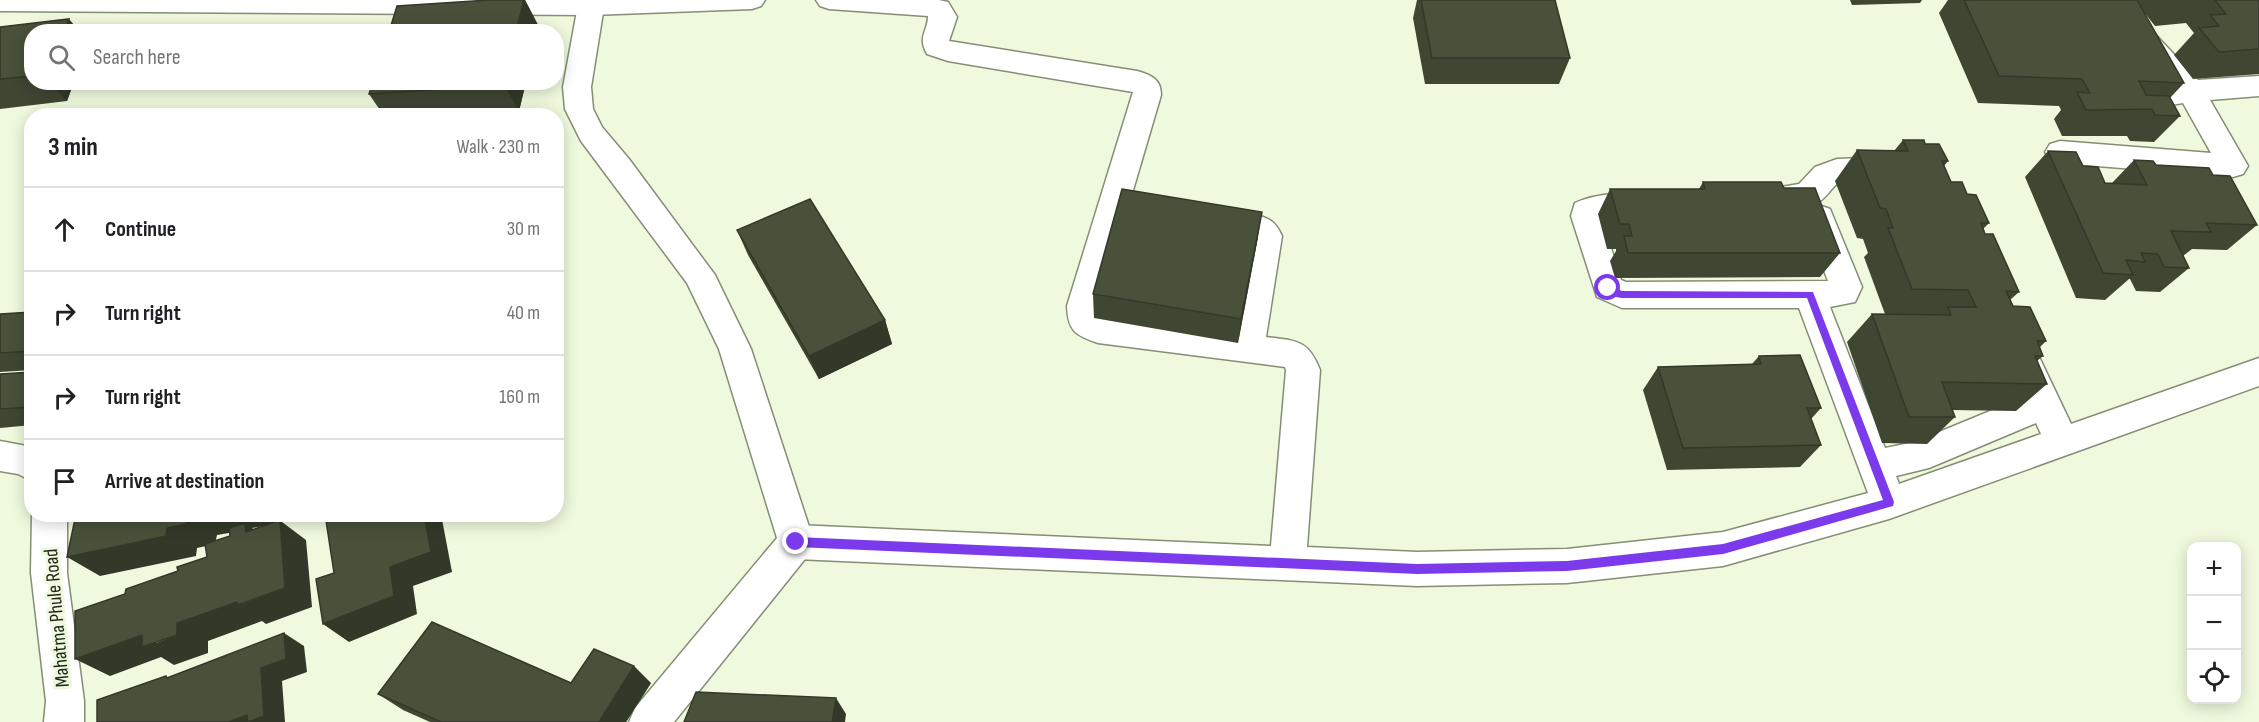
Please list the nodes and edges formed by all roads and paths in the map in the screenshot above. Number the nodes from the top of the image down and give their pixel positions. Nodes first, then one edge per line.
1 (752, 0) edge
2 (829, 0) edge
3 (2108, 0) edge
4 (0, 2) edge
5 (591, 3) edge
6 (2259, 86) edge
7 (2191, 91) junction
8 (2157, 98) edge
9 (2061, 152) edge
10 (1913, 168) edge
11 (1809, 193) junction
12 (1740, 200) edge
13 (1671, 203) edge
14 (1113, 205) junction
15 (1147, 211) edge
16 (1192, 218) edge
17 (1810, 295) junction
18 (2005, 321) edge
19 (1248, 349) junction
20 (2259, 372) edge
21 (2044, 404) junction
22 (2062, 442) junction
23 (0, 456) edge
24 (24, 460) edge
25 (1875, 465) junction
26 (1889, 502) junction
27 (49, 522) edge
28 (796, 542) junction
29 (1288, 563) junction
30 (64, 722) edge
31 (649, 722) edge

1 - 5 street
2 - 14 street
3 - 7 street
4 - 5 street
5 - 28 street
6 - 7 street
7 - 8 street
7 - 9 street
10 - 11 street
11 - 12 street
11 - 17 street
13 - 17 street
14 - 15 street
14 - 19 street
16 - 19 street
17 - 25 street
18 - 21 street
19 - 29 street
20 - 22 street
21 - 22 street
21 - 25 street
22 - 26 street
23 - 24 street
25 - 26 street
26 - 29 street
27 - 30 street, Mahatma Phule Road
28 - 29 street
28 - 31 street

